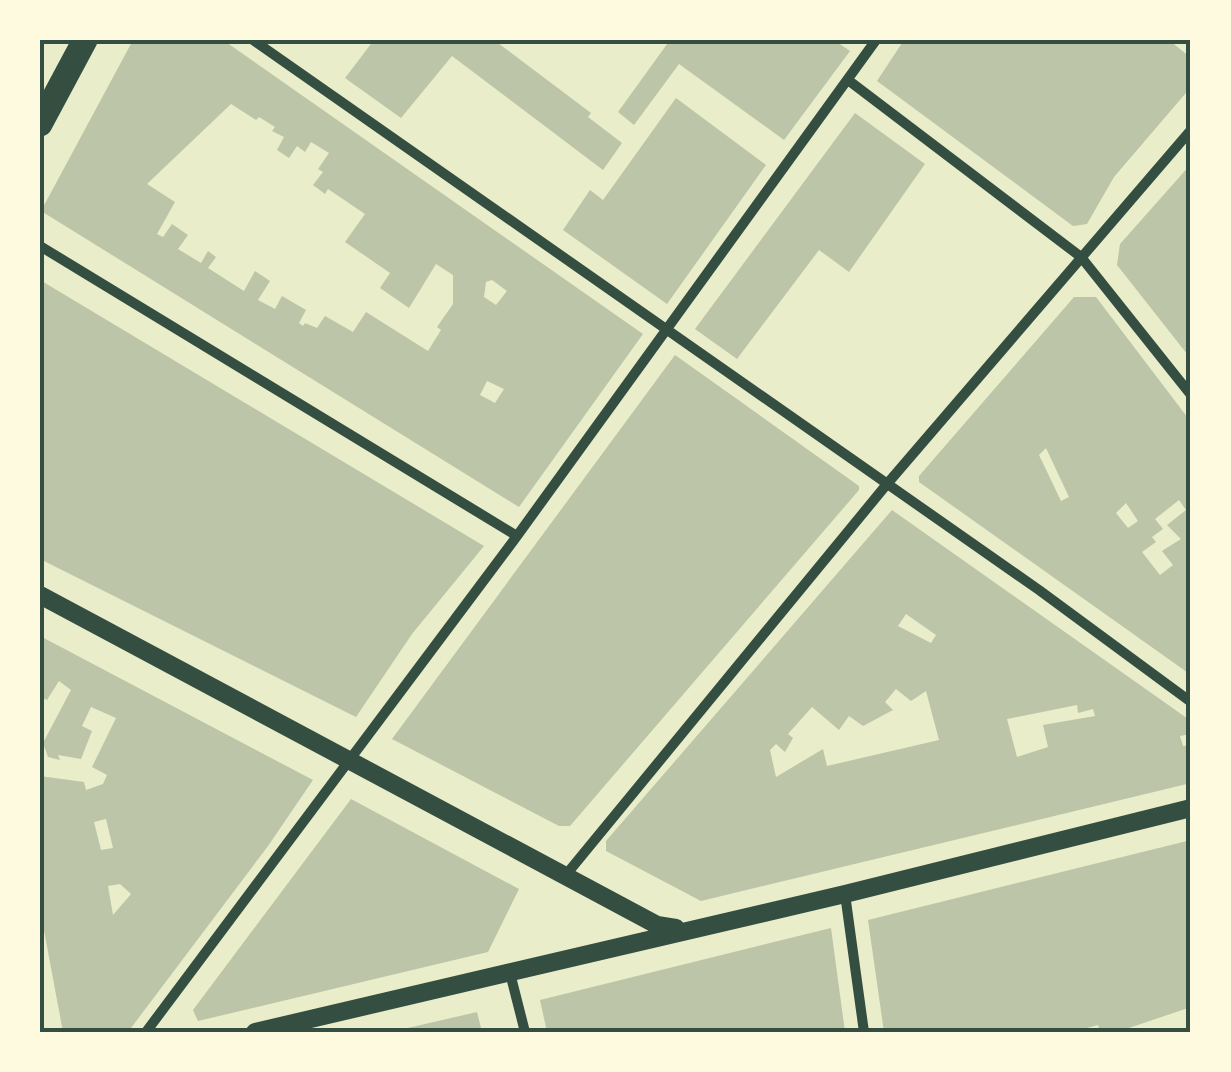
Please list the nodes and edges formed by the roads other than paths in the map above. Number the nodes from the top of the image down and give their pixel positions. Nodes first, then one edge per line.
1 (86, 40) edge
2 (253, 40) edge
3 (876, 40) edge
4 (848, 80) junction
5 (40, 124) edge
6 (1191, 130) edge
7 (40, 246) edge
8 (1081, 257) junction
9 (668, 329) junction
10 (1191, 395) edge
11 (888, 484) junction
12 (518, 536) junction
13 (40, 595) edge
14 (1191, 702) edge
15 (351, 761) junction
16 (1191, 808) edge
17 (565, 876) junction
18 (845, 894) junction
19 (637, 914) junction
20 (692, 928) junction
21 (635, 942) junction
22 (510, 973) junction
23 (146, 1032) edge
24 (254, 1032) edge
25 (525, 1032) edge
26 (864, 1032) edge

1 - 5 main road
2 - 9 street
3 - 4 street
4 - 8 street
4 - 9 street
6 - 8 street
7 - 12 street
8 - 10 street
8 - 11 street
9 - 11 street
9 - 12 street
11 - 14 street
11 - 17 street
12 - 15 street
13 - 15 street
15 - 17 street
15 - 23 street
16 - 18 street
17 - 19 street
18 - 20 street
18 - 26 street
19 - 20 street
19 - 21 street
20 - 21 street
21 - 22 street
22 - 24 street
22 - 25 street

